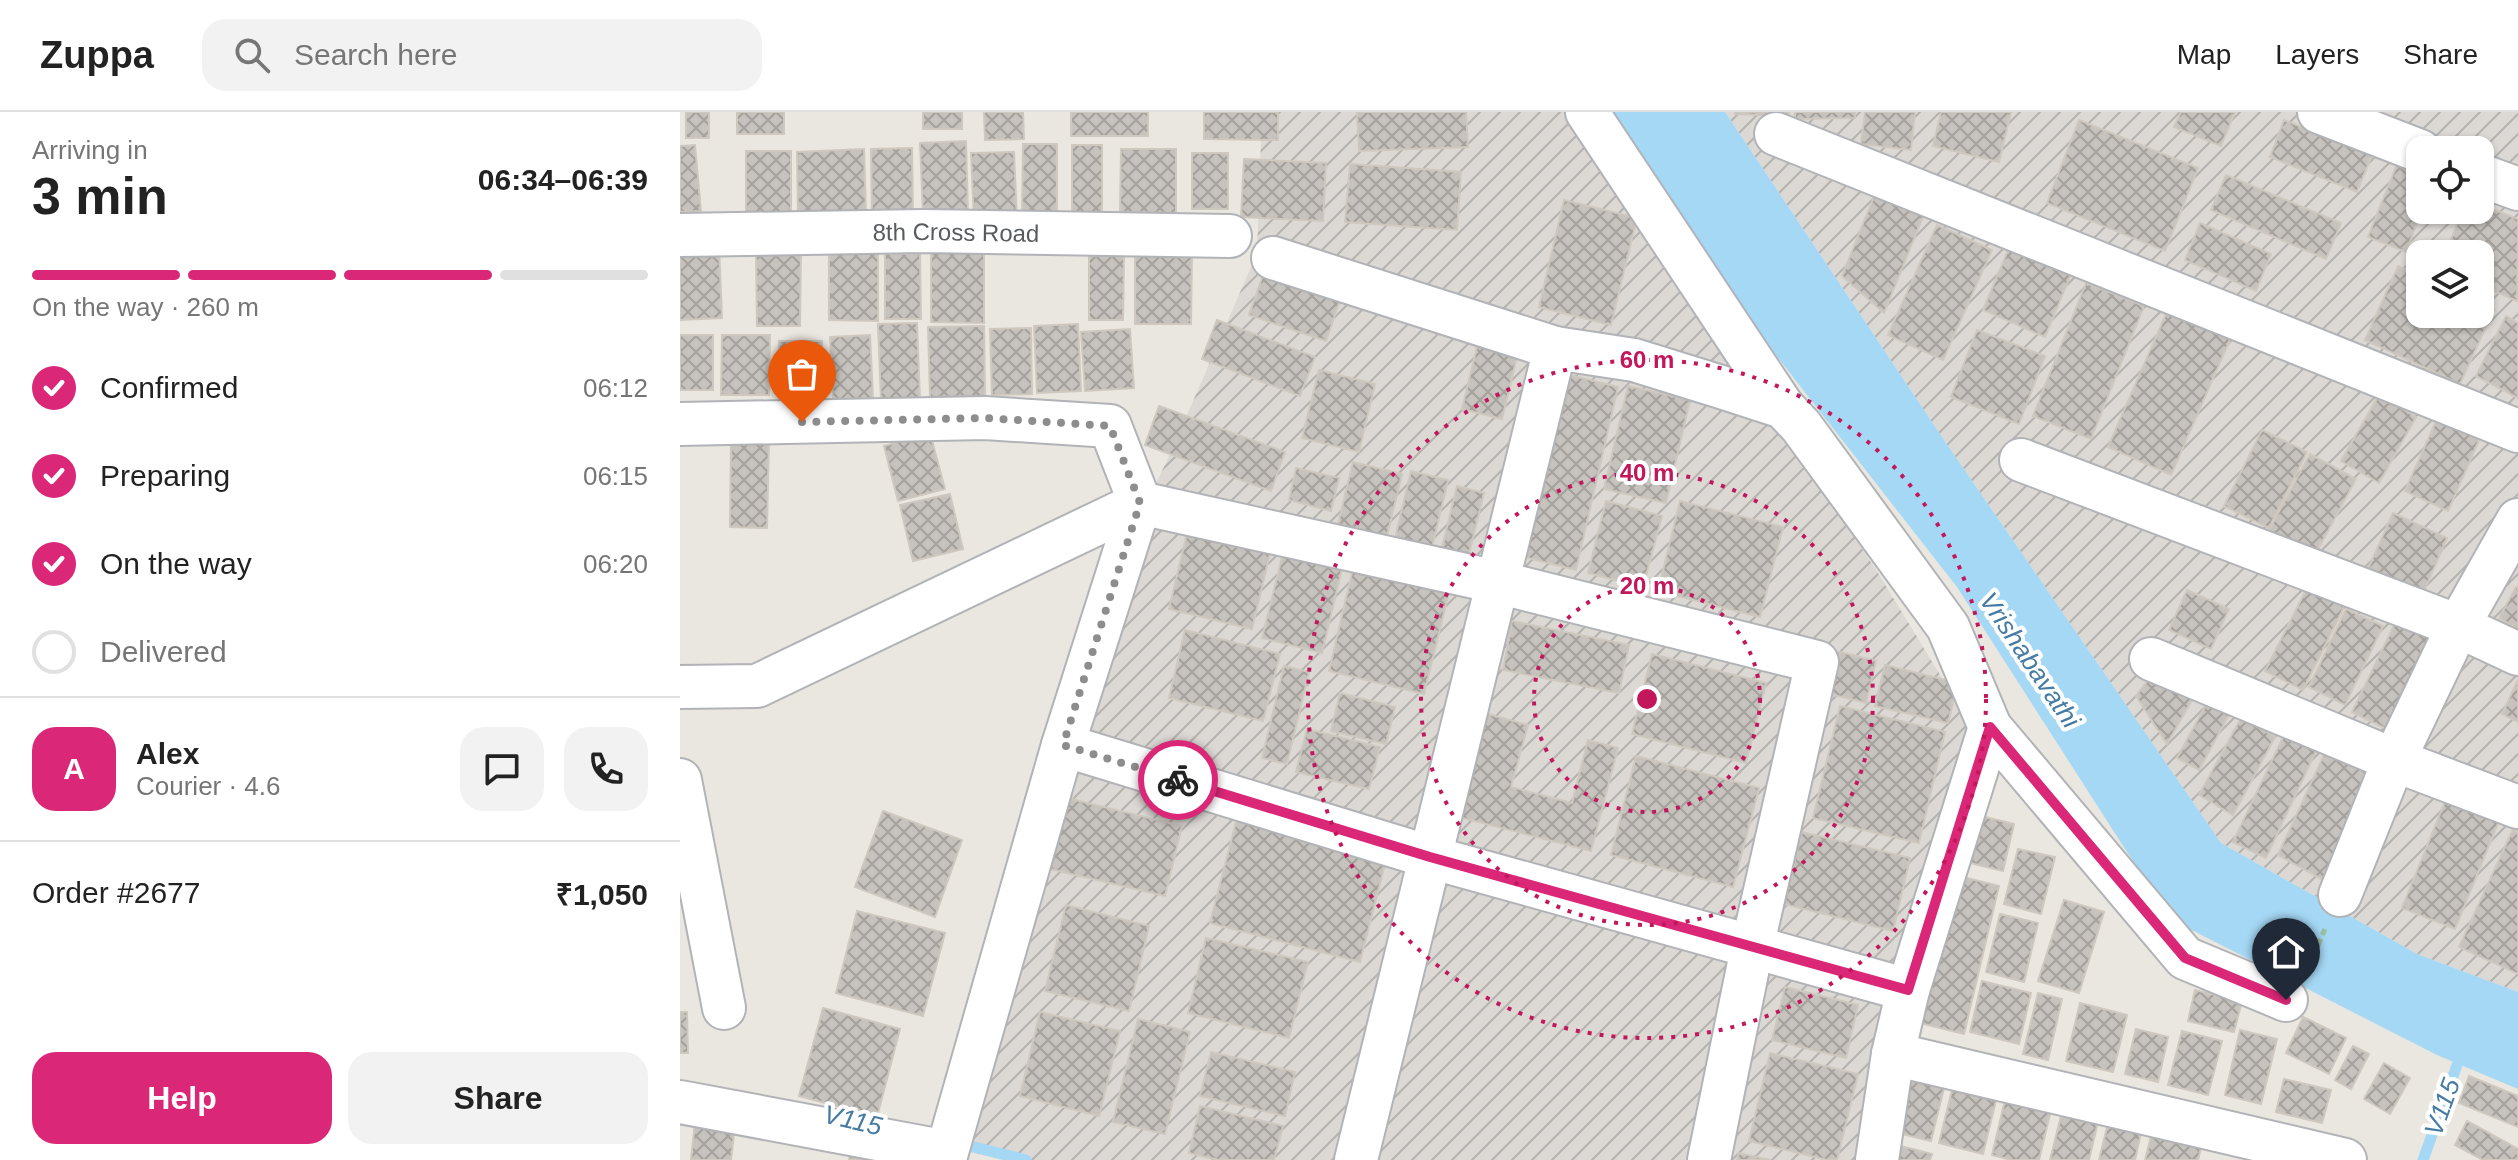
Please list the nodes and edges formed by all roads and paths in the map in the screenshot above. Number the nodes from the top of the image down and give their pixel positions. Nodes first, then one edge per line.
1 (1587, 112) edge
2 (2319, 112) edge
3 (1776, 134) dead end
4 (2406, 146) edge
5 (2494, 180) edge
6 (2518, 189) edge
7 (680, 235) edge
8 (1230, 236) dead end
9 (1273, 258) dead end
10 (1555, 348) junction
11 (1783, 407) junction
12 (680, 424) edge
13 (2518, 431) edge
14 (2021, 460) dead end
15 (1140, 503) junction
16 (2518, 520) edge
17 (1497, 582) junction
18 (2458, 626) junction
19 (2518, 654) edge
20 (2151, 659) dead end
21 (680, 687) edge
22 (1990, 727) junction
23 (1063, 745) junction
24 (2394, 760) junction
25 (680, 780) edge
26 (2518, 807) edge
27 (1430, 857) junction
28 (2335, 906) joint
29 (1752, 948) junction
30 (2296, 984) joint
31 (1908, 990) junction
32 (724, 1008) dead end
33 (1893, 1054) junction
34 (680, 1102) edge
35 (1356, 1160) edge
36 (1709, 1160) edge
37 (1877, 1160) edge
38 (2345, 1160) edge

1 - 11 street
2 - 4 street
3 - 13 street
5 - 6 street
7 - 8 street, 8th Cross Road
9 - 10 street
10 - 11 street
10 - 17 street
11 - 22 street
12 - 15 street
14 - 18 street
15 - 17 street
15 - 21 street
15 - 23 street
16 - 18 street
17 - 27 street
17 - 29 street
18 - 19 street
18 - 24 street
20 - 24 street
22 - 30 street
22 - 31 street
23 - 27 street
23 - 34 street
24 - 26 street
24 - 28 street
25 - 32 street
27 - 29 street
27 - 35 street
28 - 30 path
29 - 31 street
29 - 36 street
31 - 33 street
33 - 37 street
33 - 38 street

